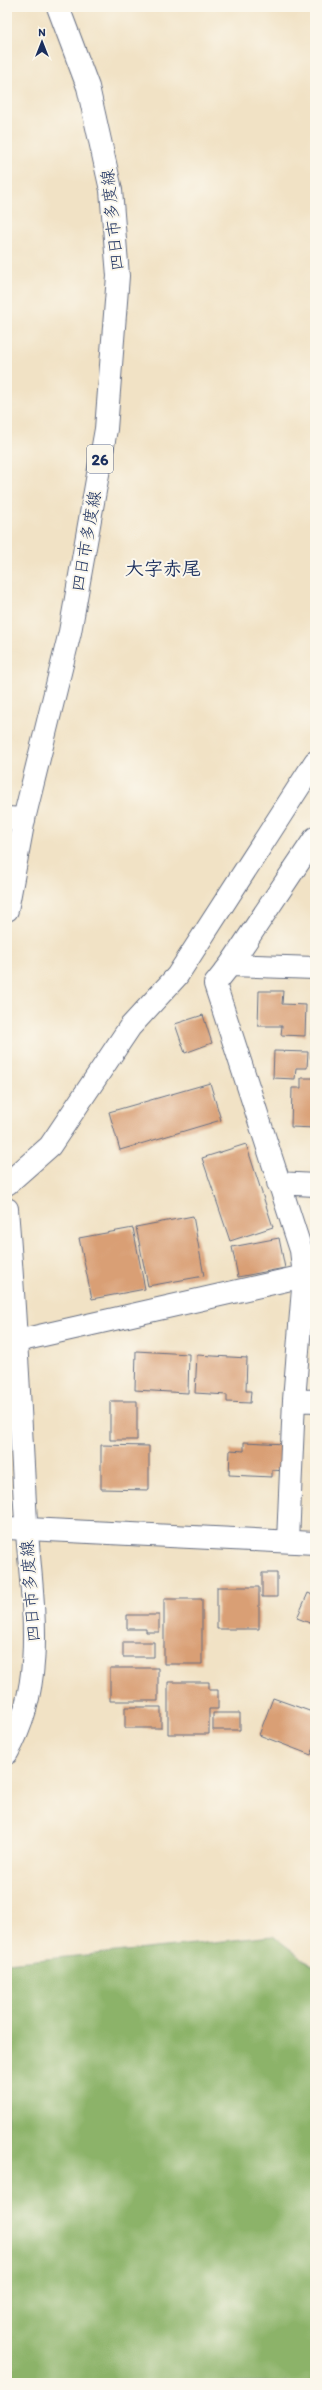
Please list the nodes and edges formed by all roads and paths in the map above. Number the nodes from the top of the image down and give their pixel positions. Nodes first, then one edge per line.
1 (58, 7) edge
2 (315, 762) edge
3 (15, 818) edge
4 (315, 838) edge
5 (7, 910) edge
6 (230, 965) junction
7 (315, 968) edge
8 (278, 1183) junction
9 (7, 1184) edge
10 (315, 1185) edge
11 (7, 1209) edge
12 (304, 1276) junction
13 (17, 1341) junction
14 (294, 1400) junction
15 (315, 1401) edge
16 (16, 1528) edge
17 (288, 1542) junction
18 (315, 1543) edge
19 (7, 1753) edge

1 - 3 street, 四日市多度線 / 26
2 - 9 street
3 - 5 street, 四日市多度線 / 26
4 - 6 street
6 - 7 street
6 - 8 street
8 - 10 street
8 - 12 street
11 - 13 street, 四日市多度線
12 - 13 street
12 - 14 street
13 - 16 street, 四日市多度線
14 - 15 street
14 - 17 street
16 - 17 street
16 - 19 street, 四日市多度線
17 - 18 street

